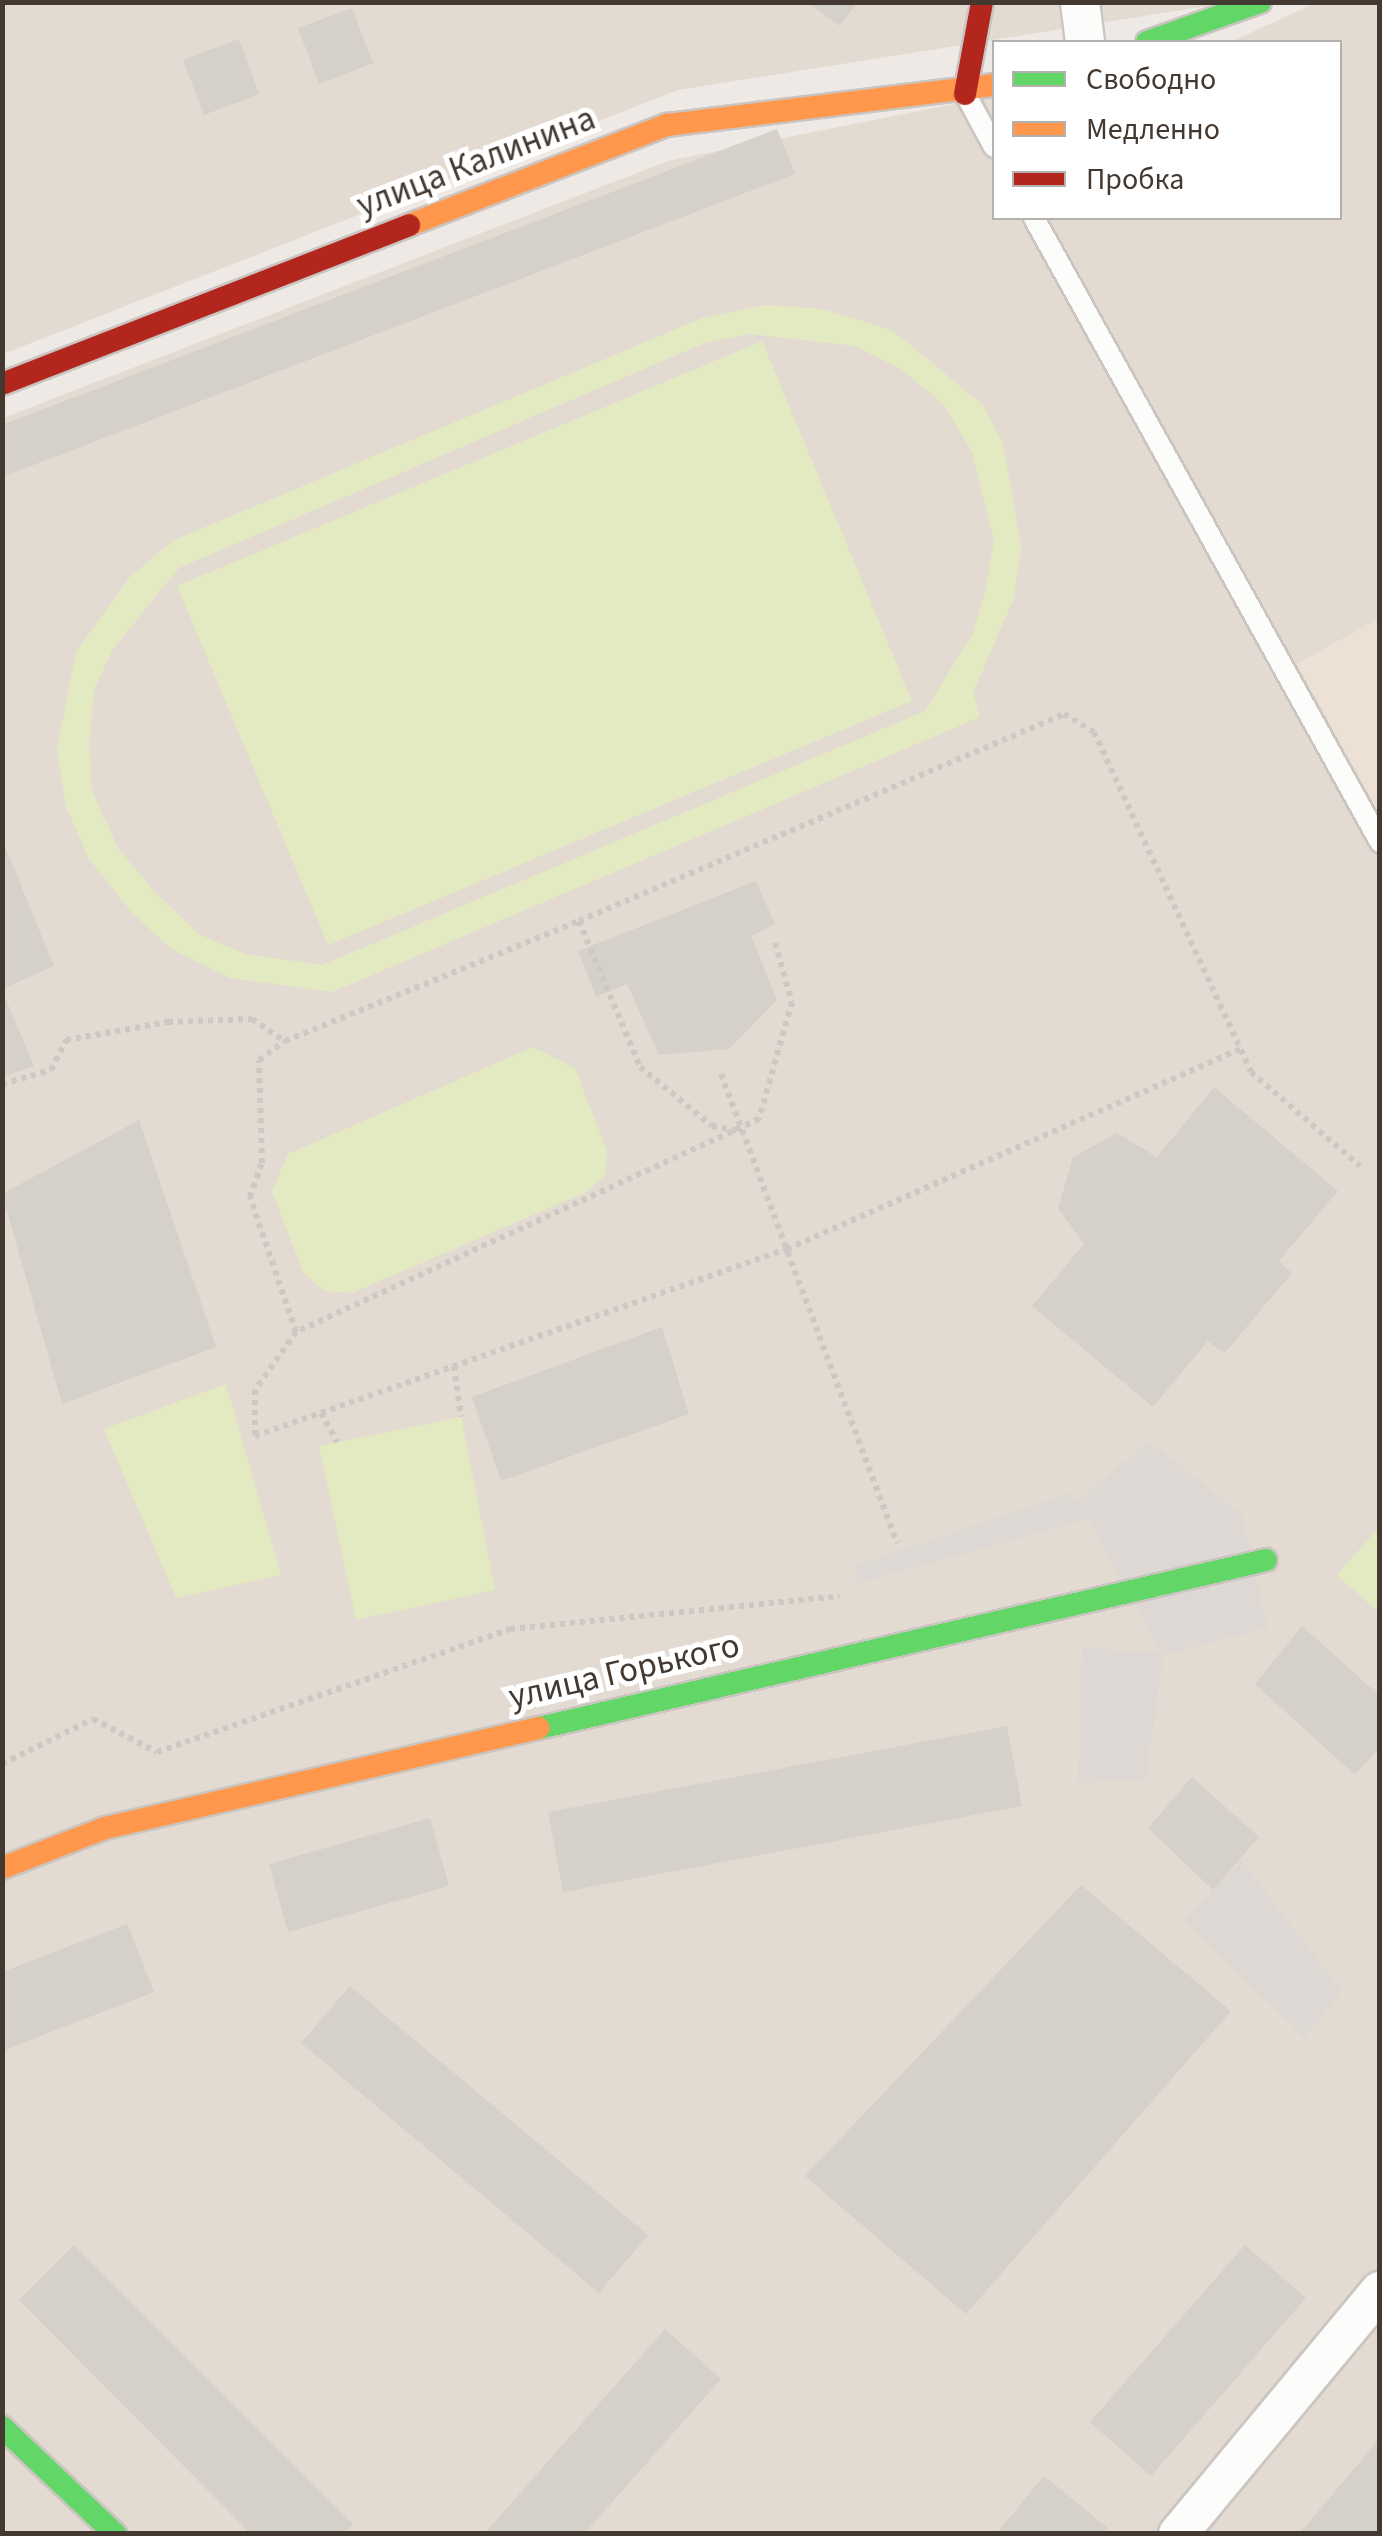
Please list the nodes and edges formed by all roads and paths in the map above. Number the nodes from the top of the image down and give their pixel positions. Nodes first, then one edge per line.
1 (982, 2) edge
2 (1080, 2) edge
3 (1260, 2) edge
4 (1085, 40) edge
5 (1153, 40) edge
6 (992, 86) edge
7 (965, 94) junction
8 (992, 142) edge
9 (1035, 220) edge
10 (2, 384) edge
11 (1380, 842) edge
12 (579, 922) junction
13 (774, 943) dead end
14 (286, 1041) junction
15 (1241, 1049) junction
16 (721, 1074) dead end
17 (2, 1084) edge
18 (744, 1133) junction
19 (1360, 1166) dead end
20 (786, 1249) junction
21 (296, 1332) junction
22 (454, 1366) junction
23 (321, 1412) junction
24 (461, 1417) dead end
25 (337, 1442) dead end
26 (897, 1543) dead end
27 (1266, 1560) dead end
28 (839, 1596) dead end
29 (2, 1764) edge
30 (2, 1868) edge
31 (1380, 2292) edge
32 (2, 2427) edge
33 (115, 2534) edge
34 (1178, 2534) edge

1 - 7 street
2 - 4 street
3 - 5 street
6 - 7 street, улица Калинина
7 - 8 lane
7 - 10 street, улица Калинина
9 - 11 lane
12 - 14 path
12 - 15 path
12 - 18 path
13 - 18 path
14 - 17 path
14 - 21 path
15 - 19 path
15 - 20 path
16 - 18 path
18 - 20 path
18 - 21 path
20 - 22 path
20 - 26 path
21 - 23 path
22 - 23 path
22 - 24 path
23 - 25 path
27 - 30 street, улица Горького
28 - 29 path
31 - 34 street
32 - 33 street

